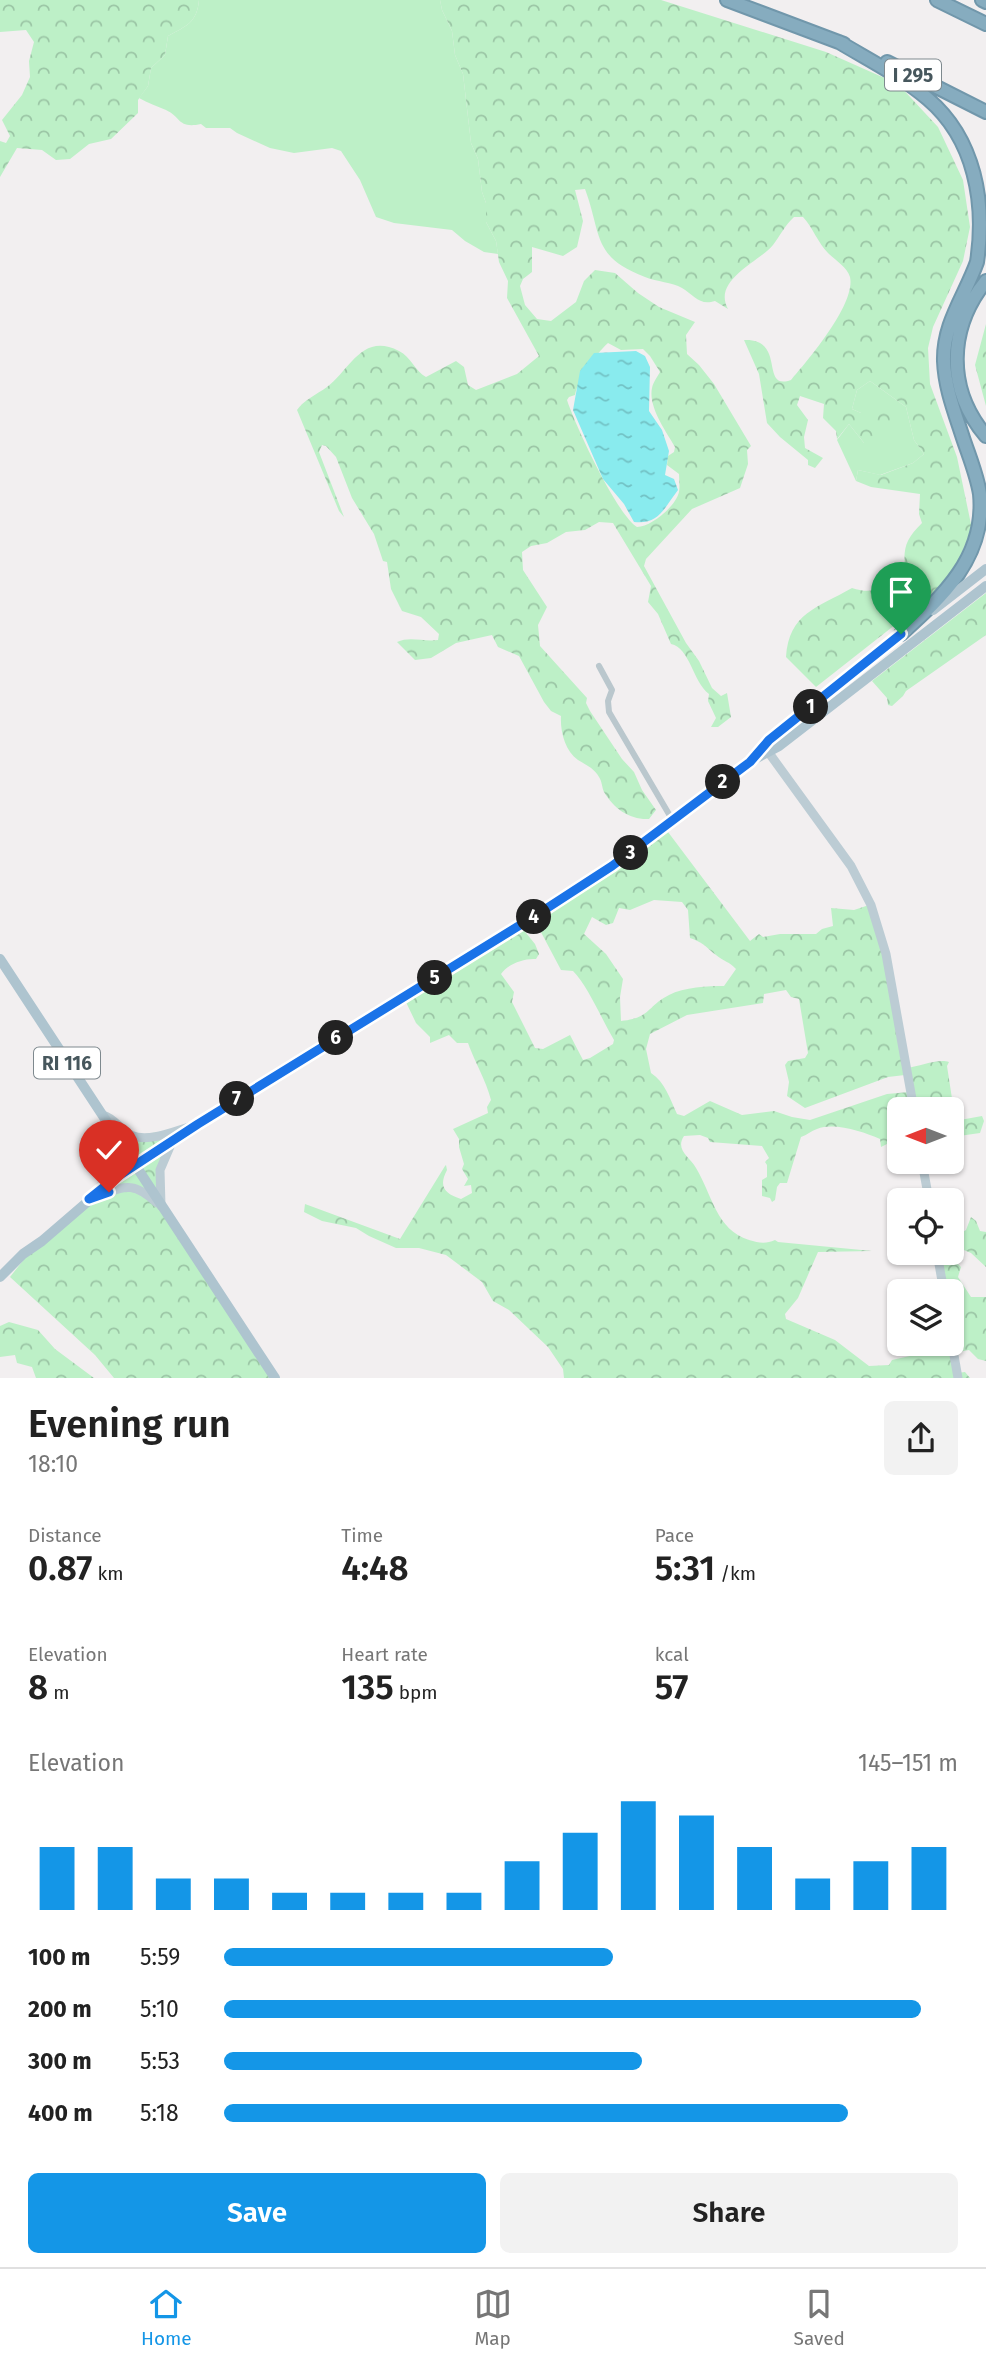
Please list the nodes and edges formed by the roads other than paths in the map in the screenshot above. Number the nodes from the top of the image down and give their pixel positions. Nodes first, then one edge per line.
1 (727, 0) edge
2 (937, 0) edge
3 (986, 24) edge
4 (839, 42) junction
5 (986, 112) edge
6 (986, 281) edge
7 (986, 436) edge
8 (986, 569) edge
9 (986, 586) edge
10 (901, 634) junction
11 (599, 666) dead end
12 (769, 753) junction
13 (750, 762) junction
14 (673, 821) junction
15 (0, 959) edge
16 (912, 1097) edge
17 (101, 1115) junction
18 (198, 1124) junction
19 (173, 1140) junction
20 (134, 1166) junction
21 (89, 1199) junction
22 (161, 1208) junction
23 (0, 1277) edge
24 (954, 1356) edge
25 (275, 1378) edge
26 (958, 1378) edge

1 - 4 highway, I 295
2 - 3 highway
4 - 5 highway, I 295
4 - 10 highway
6 - 7 highway
8 - 10 main road
9 - 12 main road
10 - 13 main road
11 - 14 street
12 - 13 main road
12 - 16 street
13 - 14 main road
14 - 18 main road
15 - 17 main road, RI 116
17 - 18 street
17 - 20 main road, RI 116
17 - 21 street
18 - 19 main road
19 - 20 main road
19 - 22 street
20 - 21 main road
20 - 22 main road, RI 116
21 - 22 street
21 - 23 main road
22 - 25 main road, RI 116
24 - 26 street

